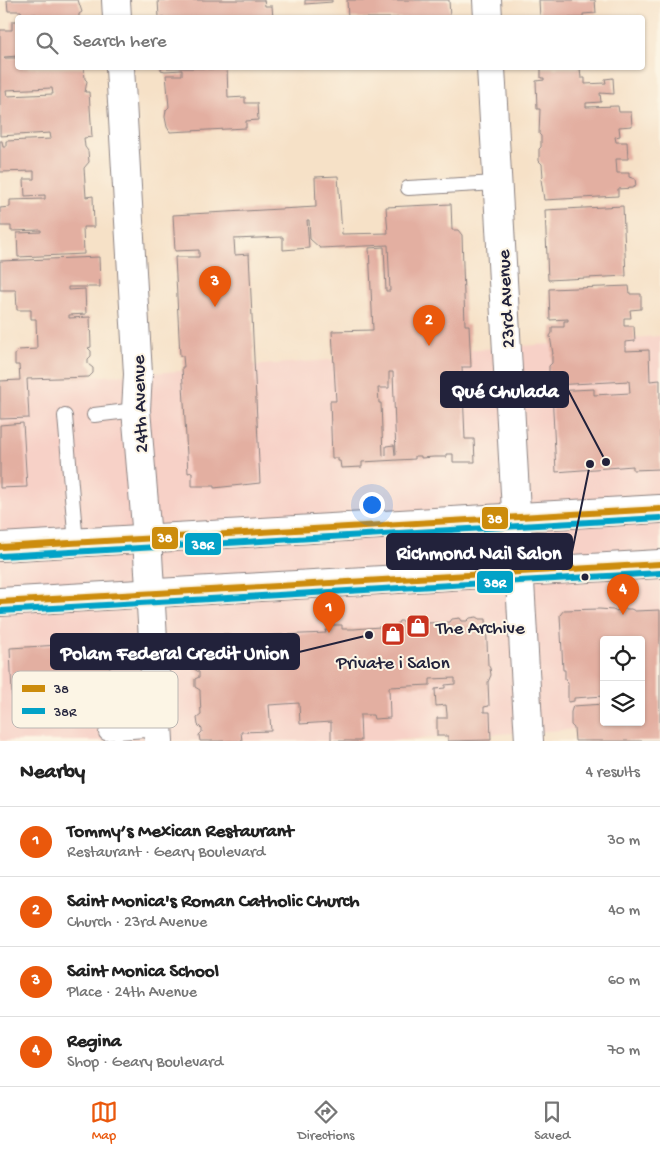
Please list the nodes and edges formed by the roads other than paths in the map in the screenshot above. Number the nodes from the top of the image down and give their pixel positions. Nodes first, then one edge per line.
1 (116, 0) edge
2 (487, 0) edge
3 (117, 15) edge
4 (488, 15) edge
5 (120, 70) edge
6 (491, 70) edge
7 (497, 183) junction
8 (408, 188) dead end
9 (136, 410) junction
10 (94, 415) dead end
11 (65, 416) dead end
12 (660, 509) edge
13 (517, 517) junction
14 (147, 538) junction
15 (76, 543) junction
16 (0, 547) edge
17 (660, 564) edge
18 (520, 572) junction
19 (150, 593) junction
20 (0, 602) edge
21 (155, 671) edge
22 (106, 733) dead end
23 (159, 735) edge
24 (529, 741) edge

1 - 3 street
2 - 4 street
5 - 9 street, 24th Avenue
6 - 7 street, 23rd Avenue
7 - 8 lane
7 - 13 street, 23rd Avenue
9 - 10 lane
9 - 14 street, 24th Avenue
11 - 15 lane
12 - 13 street
13 - 14 street
13 - 18 street, 23rd Avenue
14 - 15 street
14 - 19 street, 24th Avenue
15 - 16 street
17 - 18 street
18 - 19 street
18 - 24 street, 23rd Avenue
19 - 20 street
19 - 21 street, 24th Avenue
22 - 23 lane

